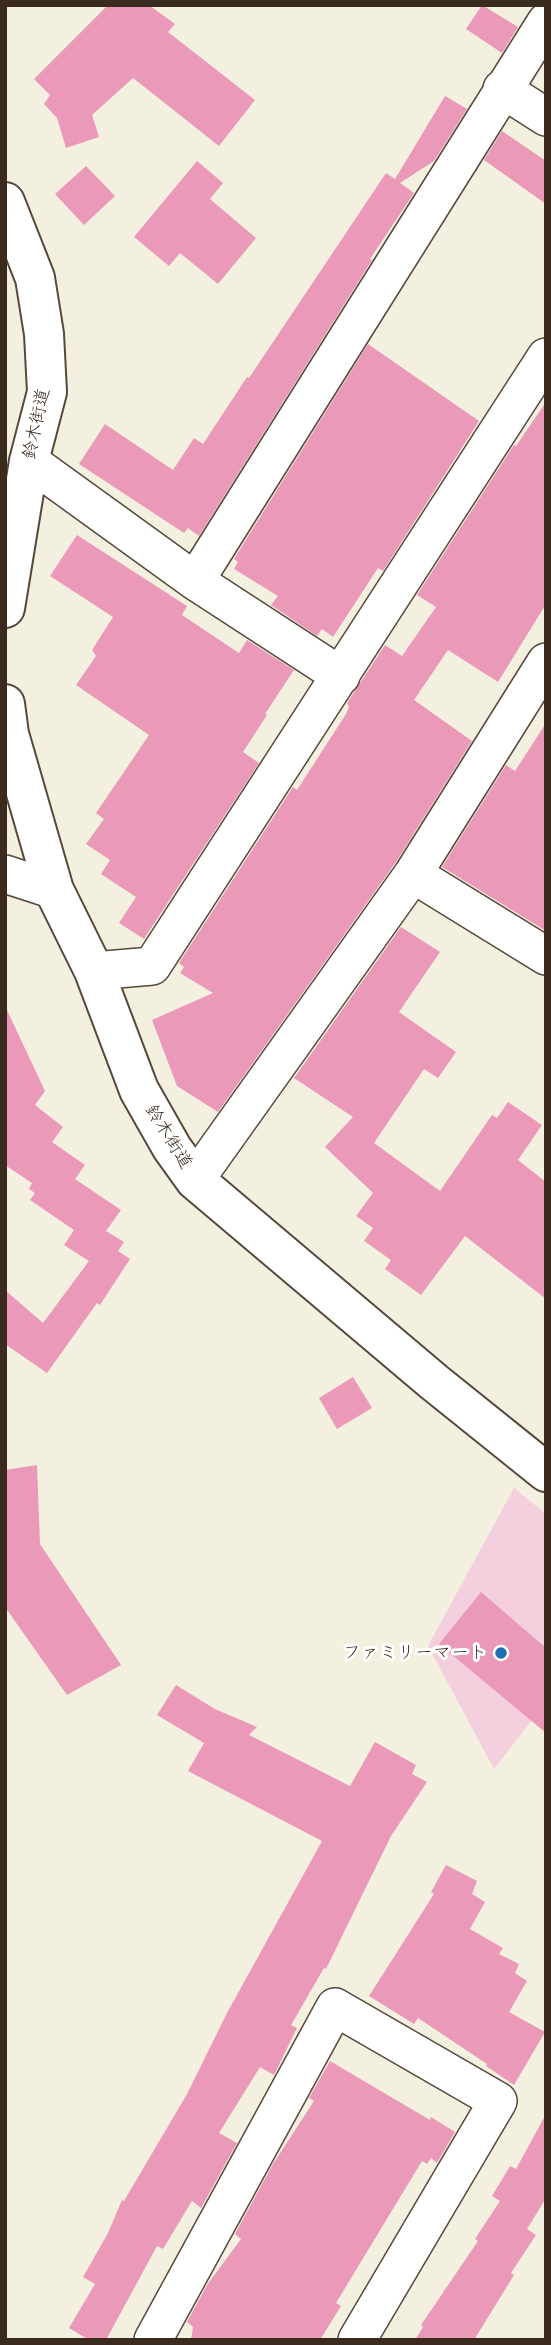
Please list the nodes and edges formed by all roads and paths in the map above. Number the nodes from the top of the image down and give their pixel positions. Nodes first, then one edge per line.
1 (546, 22) edge
2 (502, 89) junction
3 (546, 117) edge
4 (5, 202) edge
5 (546, 357) edge
6 (29, 461) junction
7 (195, 582) junction
8 (5, 608) edge
9 (546, 662) edge
10 (341, 676) junction
11 (5, 704) edge
12 (5, 874) edge
13 (413, 874) junction
14 (54, 890) junction
15 (546, 956) edge
16 (94, 971) junction
17 (195, 1180) junction
18 (546, 1472) edge
19 (153, 2340) edge
20 (357, 2340) edge

1 - 2 street
2 - 3 street
2 - 7 street
4 - 6 street, 鈴木街道
5 - 10 street
6 - 7 street
6 - 8 street, 鈴木街道
7 - 10 street
9 - 13 street
10 - 16 street
11 - 14 street, 鈴木街道
12 - 14 street
13 - 15 street
13 - 17 street
14 - 16 street, 鈴木街道
16 - 17 street, 鈴木街道
17 - 18 street, 鈴木街道
19 - 20 street

